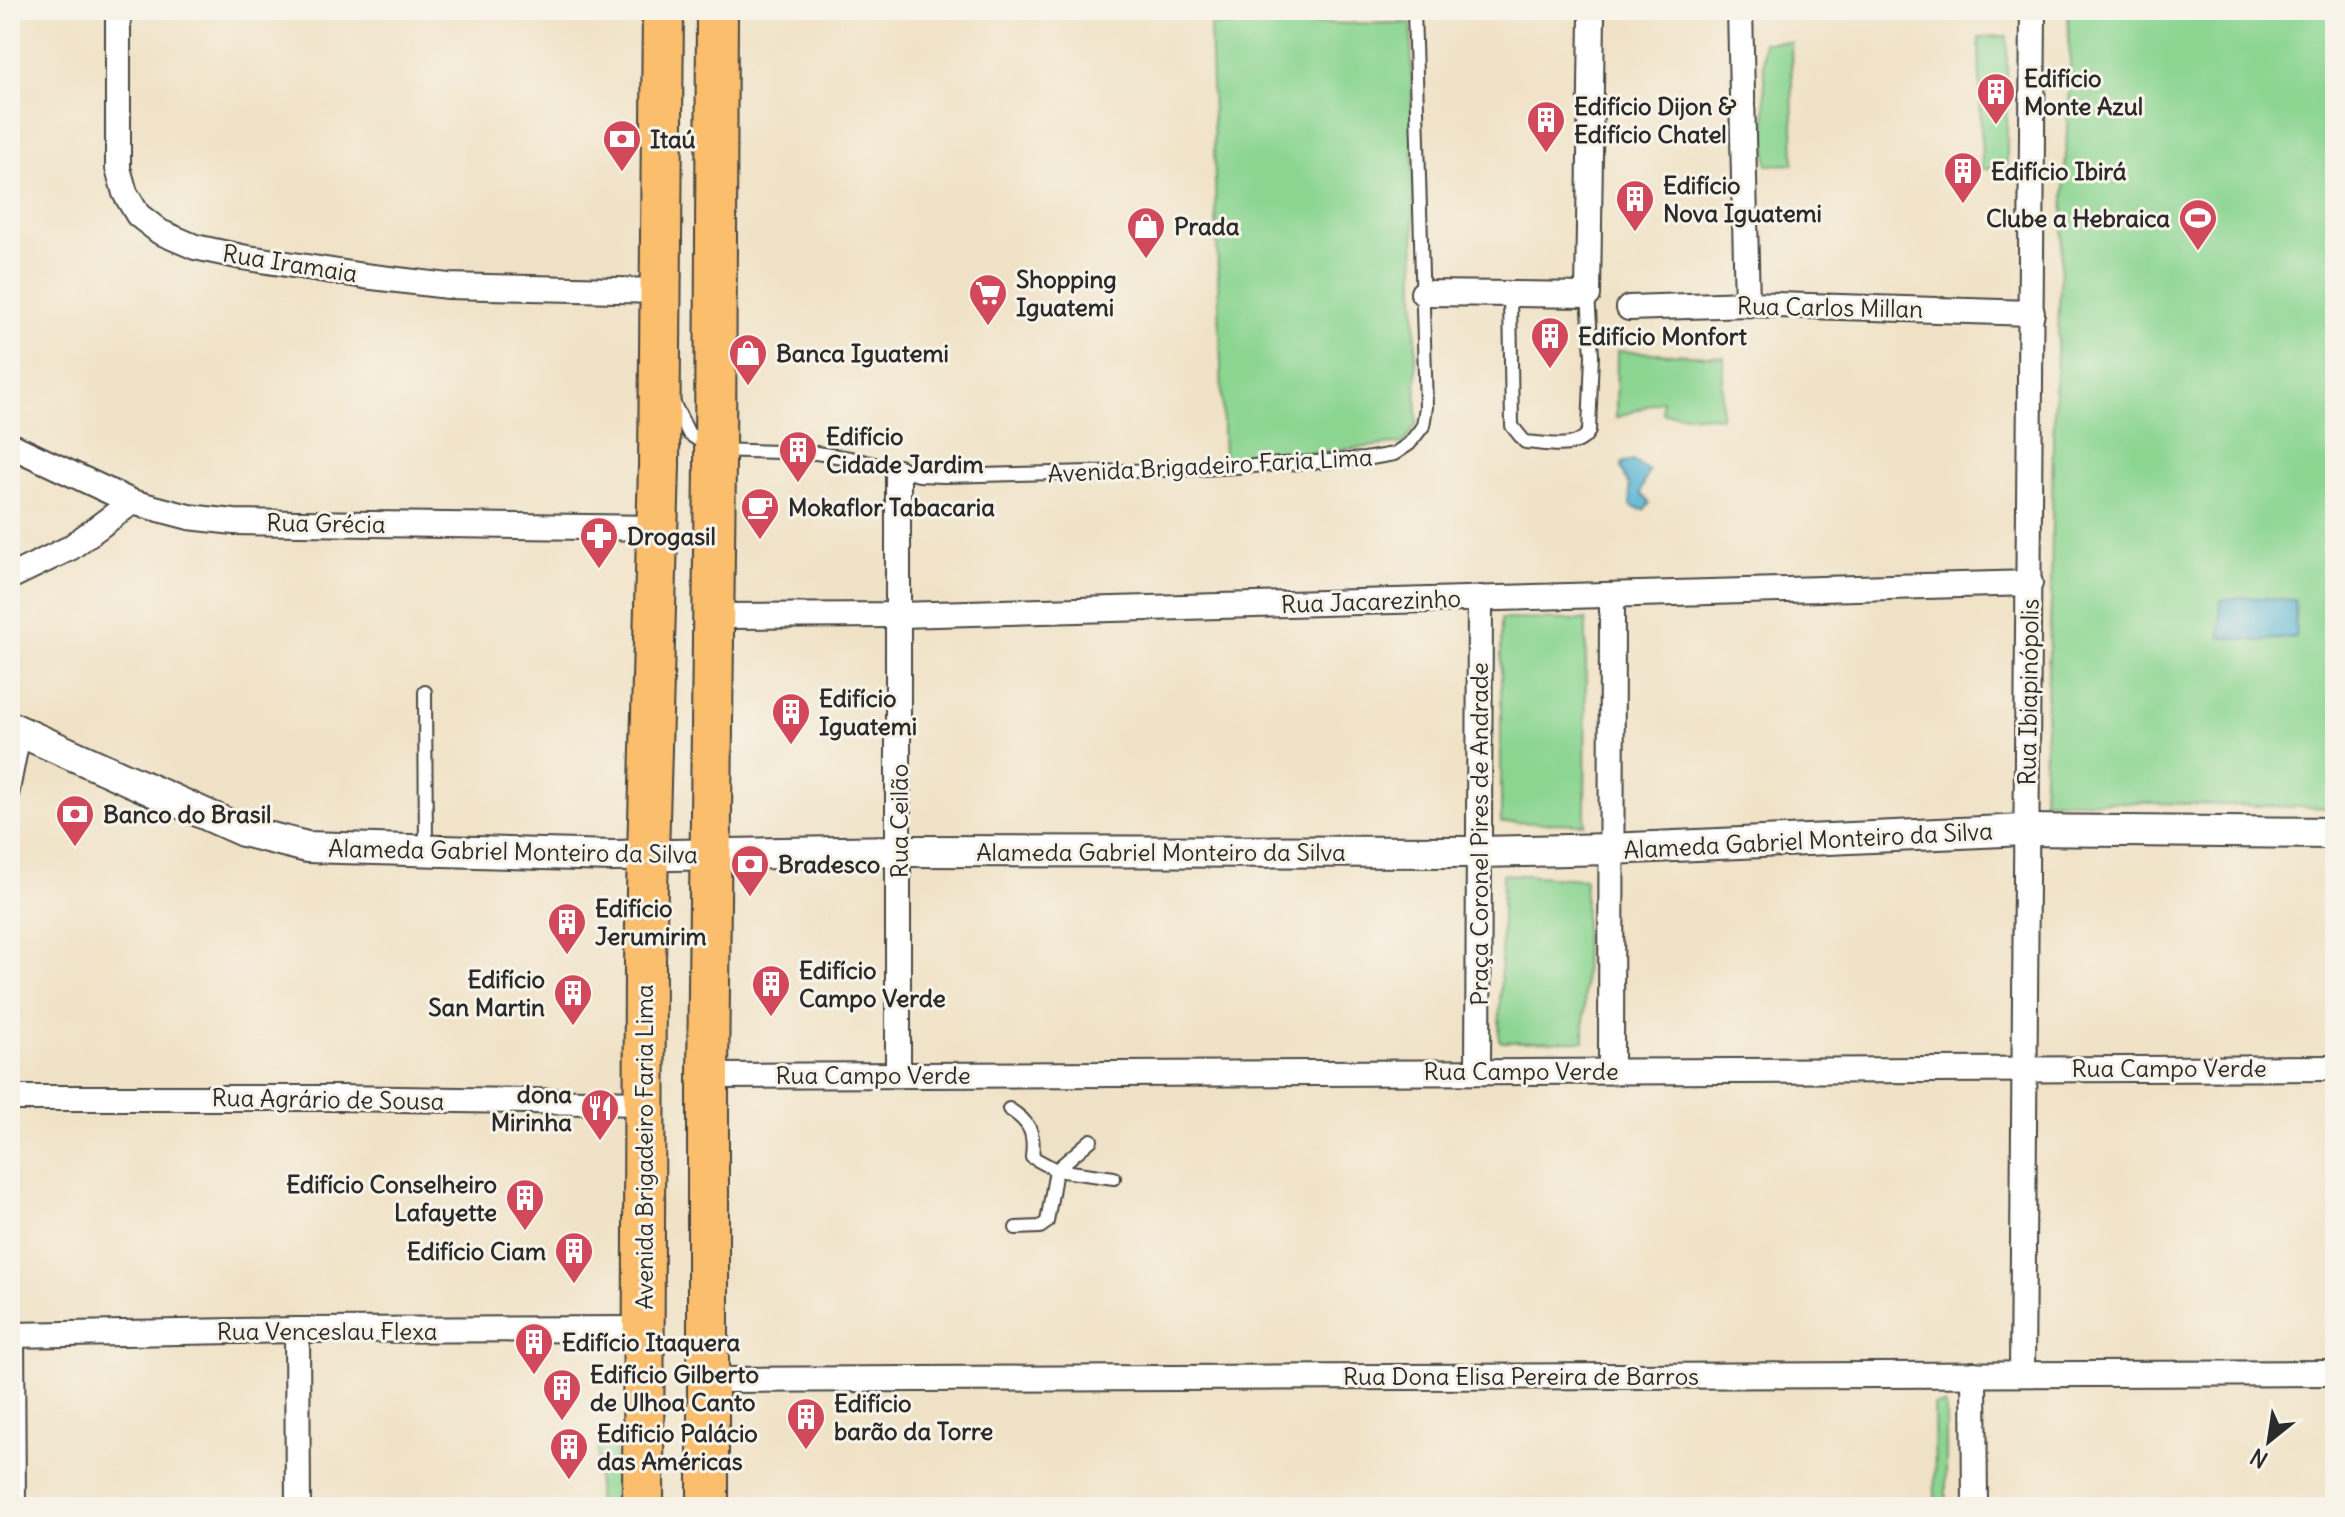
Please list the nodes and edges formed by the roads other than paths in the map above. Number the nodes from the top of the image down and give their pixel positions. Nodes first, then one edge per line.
1 (118, 10) edge
2 (663, 10) edge
3 (717, 10) edge
4 (1414, 10) edge
5 (1740, 10) edge
6 (2033, 10) edge
7 (1592, 16) dead end
8 (660, 291) junction
9 (1423, 293) junction
10 (1588, 295) junction
11 (1510, 296) junction
12 (1747, 304) junction
13 (1629, 308) dead end
14 (2032, 313) junction
15 (660, 355) junction
16 (10, 445) edge
17 (714, 450) junction
18 (898, 472) junction
19 (132, 502) junction
20 (657, 528) junction
21 (10, 577) edge
22 (2030, 583) junction
23 (1612, 595) junction
24 (1480, 598) junction
25 (899, 615) junction
26 (713, 616) junction
27 (425, 692) dead end
28 (17, 730) edge
29 (10, 806) edge
30 (2025, 830) junction
31 (2335, 833) edge
32 (1610, 849) junction
33 (426, 851) junction
34 (899, 851) junction
35 (1480, 852) junction
36 (710, 854) junction
37 (648, 855) junction
38 (645, 961) junction
39 (708, 1028) junction
40 (2025, 1068) junction
41 (2335, 1068) edge
42 (1611, 1070) junction
43 (1478, 1071) junction
44 (898, 1075) junction
45 (708, 1076) junction
46 (10, 1098) edge
47 (646, 1103) junction
48 (1009, 1109) dead end
49 (1091, 1140) dead end
50 (1056, 1170) junction
51 (1114, 1178) dead end
52 (1016, 1228) dead end
53 (643, 1329) junction
54 (297, 1330) junction
55 (11, 1335) edge
56 (2022, 1373) junction
57 (2335, 1373) edge
58 (1974, 1374) junction
59 (707, 1380) junction
60 (13, 1507) edge
61 (298, 1507) edge
62 (643, 1507) edge
63 (708, 1507) edge
64 (1975, 1507) edge

1 - 8 street, Rua Iramaia
2 - 8 highway, Avenida Brigadeiro Faria Lima
3 - 17 highway
4 - 9 lane, Avenida Brigadeiro Faria Lima
5 - 12 street
6 - 14 street, Rua Ibiapinópolis
7 - 10 street
8 - 15 highway, Avenida Brigadeiro Faria Lima
9 - 11 street
9 - 18 lane, Avenida Brigadeiro Faria Lima
10 - 11 street
10 - 11 lane
12 - 13 street, Rua Carlos Millan
12 - 14 street, Rua Carlos Millan
14 - 22 street, Rua Ibiapinópolis
15 - 17 lane, Avenida Brigadeiro Faria Lima
15 - 20 highway, Avenida Brigadeiro Faria Lima
16 - 19 street, Rua Grécia
17 - 18 lane, Avenida Brigadeiro Faria Lima
17 - 26 highway
18 - 25 street, Rua Ceilão
19 - 20 street, Rua Grécia
19 - 21 street
20 - 37 highway, Avenida Brigadeiro Faria Lima
22 - 23 street, Rua Jacarezinho
22 - 30 street, Rua Ibiapinópolis
23 - 24 street, Rua Jacarezinho
23 - 32 street
24 - 25 street, Rua Jacarezinho
24 - 35 street, Praça Coronel Pires de Andrade
25 - 26 street, Rua Jacarezinho
25 - 34 street, Rua Ceilão
26 - 36 highway
27 - 33 lane
28 - 29 lane
28 - 33 street, Alameda Gabriel Monteiro da Silva
30 - 31 street, Alameda Gabriel Monteiro da Silva
30 - 32 street, Alameda Gabriel Monteiro da Silva
30 - 40 street, Rua Ibiapinópolis
32 - 35 street, Alameda Gabriel Monteiro da Silva
32 - 42 street
33 - 37 street, Alameda Gabriel Monteiro da Silva
34 - 35 street, Alameda Gabriel Monteiro da Silva
34 - 36 street, Alameda Gabriel Monteiro da Silva
34 - 44 street, Rua Ceilão
35 - 43 street, Praça Coronel Pires de Andrade
36 - 37 street, Alameda Gabriel Monteiro da Silva
36 - 39 highway
37 - 38 highway, Avenida Brigadeiro Faria Lima
38 - 39 highway
38 - 47 highway, Avenida Brigadeiro Faria Lima
39 - 45 highway
40 - 41 street, Rua Campo Verde
40 - 42 street, Rua Campo Verde
40 - 56 street, Rua Ibiapinópolis
42 - 43 street, Rua Campo Verde
43 - 44 street, Rua Campo Verde
44 - 45 street, Rua Campo Verde
45 - 59 highway
46 - 47 street, Rua Agrário de Sousa
47 - 53 highway, Avenida Brigadeiro Faria Lima
48 - 50 lane
49 - 50 lane
50 - 51 lane
50 - 52 lane
53 - 54 street, Rua Venceslau Flexa
53 - 62 highway, Avenida Brigadeiro Faria Lima
54 - 55 street, Rua Venceslau Flexa
54 - 61 street
55 - 60 street
56 - 57 street, Rua Dona Elisa Pereira de Barros
56 - 58 street, Rua Dona Elisa Pereira de Barros
58 - 59 street, Rua Dona Elisa Pereira de Barros
58 - 64 street
59 - 63 highway

